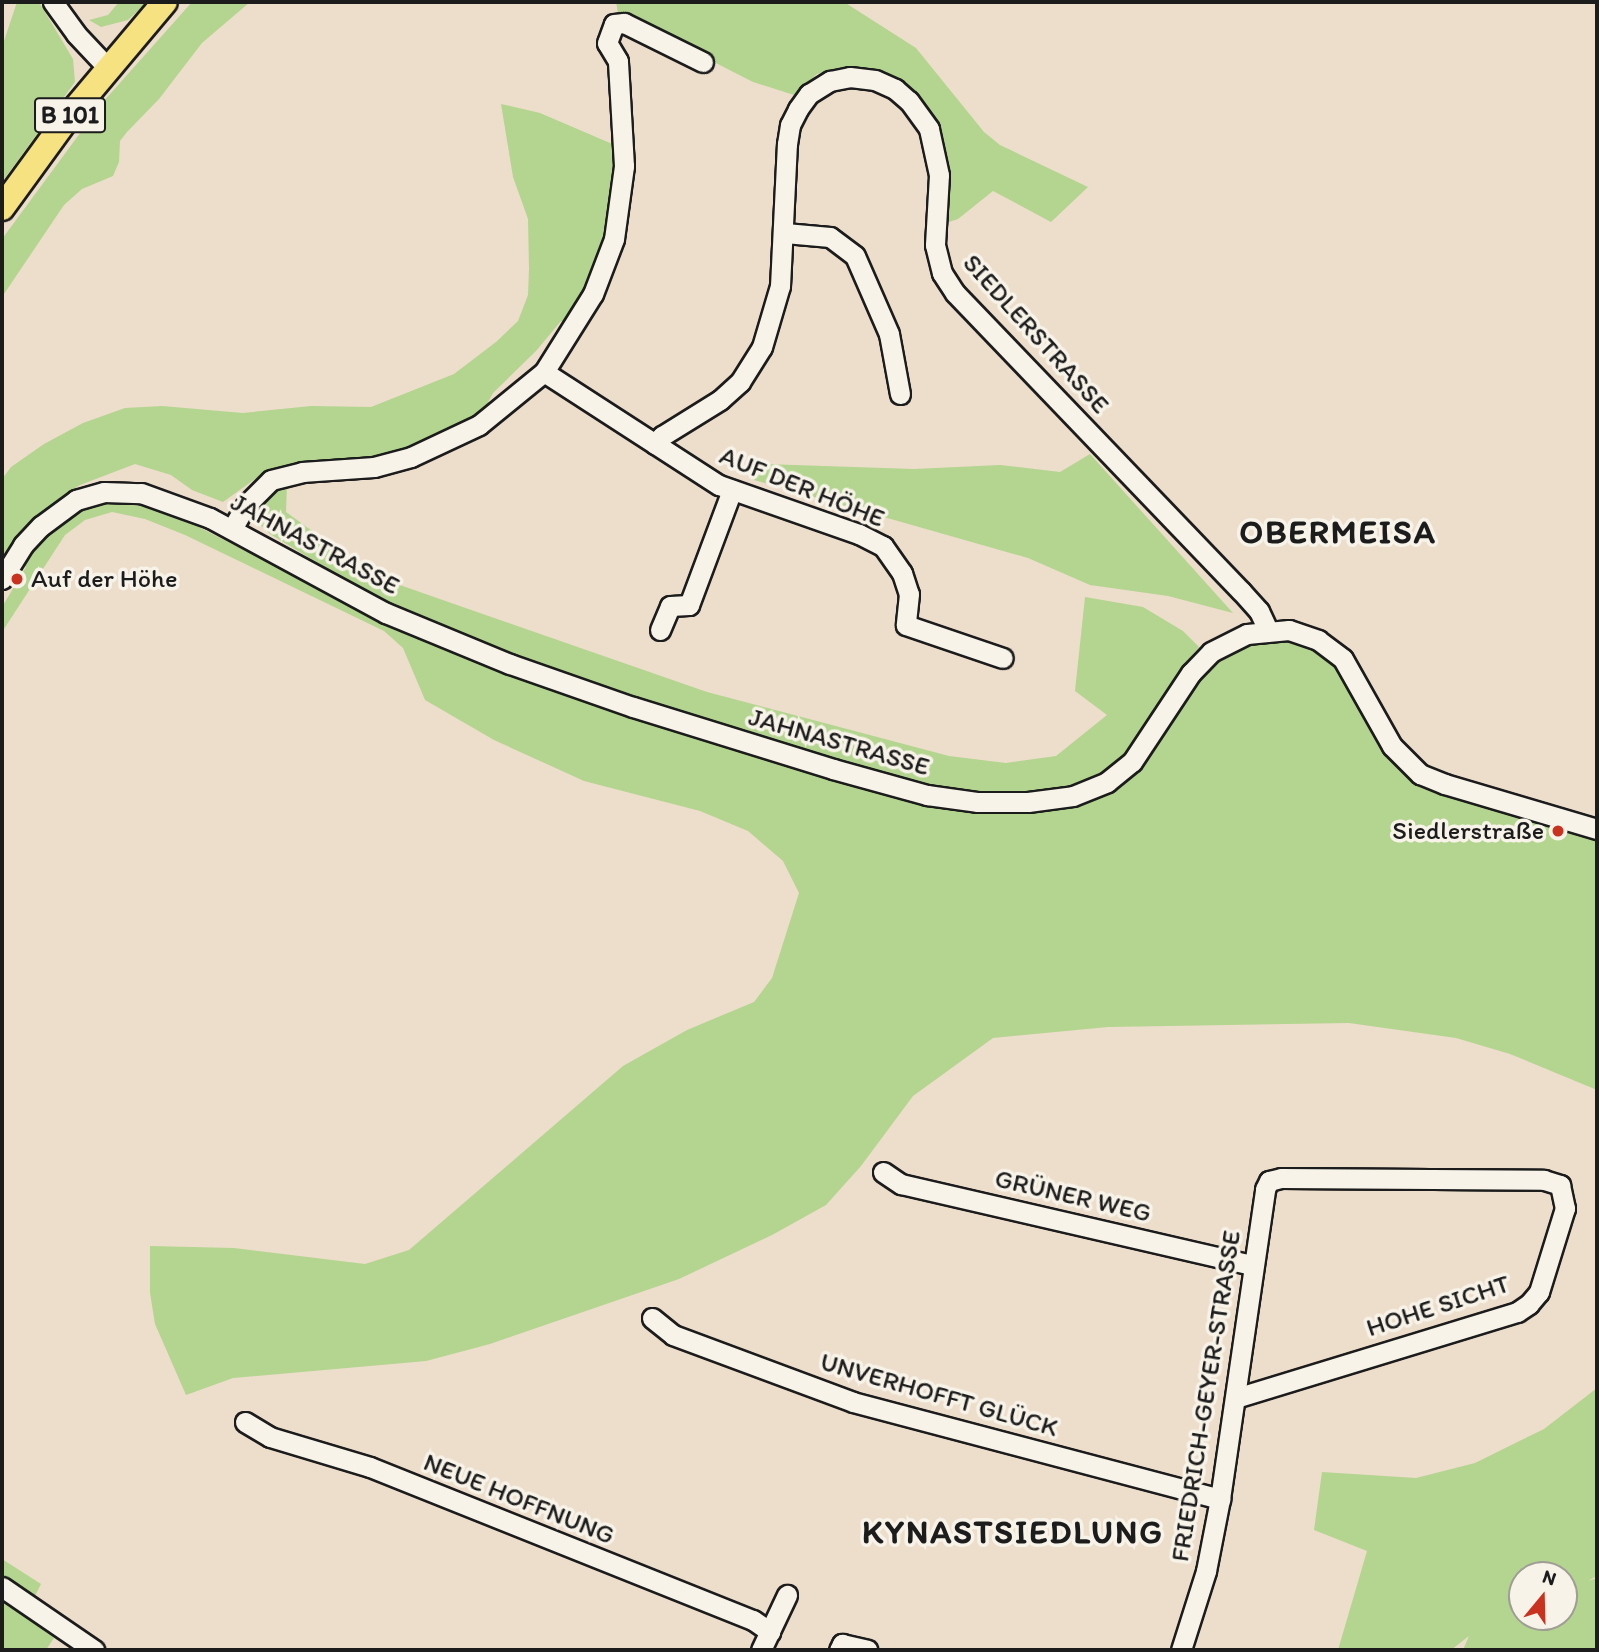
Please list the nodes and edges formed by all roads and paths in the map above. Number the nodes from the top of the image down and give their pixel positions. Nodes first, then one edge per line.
1 (53, 2) edge
2 (165, 2) edge
3 (703, 62) dead end
4 (108, 68) junction
5 (2, 208) edge
6 (785, 233) junction
7 (544, 372) junction
8 (900, 394) dead end
9 (655, 444) junction
10 (732, 490) junction
11 (232, 529) junction
12 (2, 579) edge
13 (660, 630) dead end
14 (1268, 630) junction
15 (1003, 658) dead end
16 (1597, 829) edge
17 (883, 1172) dead end
18 (1265, 1189) joint
19 (1254, 1265) junction
20 (652, 1318) dead end
21 (1236, 1398) junction
22 (245, 1422) dead end
23 (1220, 1499) junction
24 (2, 1587) edge
25 (787, 1595) dead end
26 (770, 1632) junction
27 (94, 1650) edge
28 (761, 1650) edge
29 (839, 1650) edge
30 (867, 1650) edge
31 (1181, 1650) edge

1 - 4 street
2 - 4 main road, B 101
3 - 7 street
4 - 5 main road, B 101
6 - 8 street
6 - 9 street, SIEDLERSTRASSE
6 - 14 street, SIEDLERSTRASSE
7 - 9 street, AUF DER HÖHE
7 - 11 street
9 - 10 street, AUF DER HÖHE
10 - 13 street
10 - 15 street, AUF DER HÖHE
11 - 12 street, JAHNASTRASSE
11 - 14 street, JAHNASTRASSE
14 - 16 street, JAHNASTRASSE
17 - 19 street, GRÜNER WEG
18 - 19 street, FRIEDRICH-GEYER-STRASSE
18 - 21 street, HOHE SICHT
19 - 21 street, FRIEDRICH-GEYER-STRASSE
20 - 23 street, UNVERHOFFT GLÜCK
21 - 23 street, FRIEDRICH-GEYER-STRASSE
22 - 26 street, NEUE HOFFNUNG
23 - 31 street, FRIEDRICH-GEYER-STRASSE
24 - 27 street
25 - 26 street
26 - 28 street
29 - 30 street

